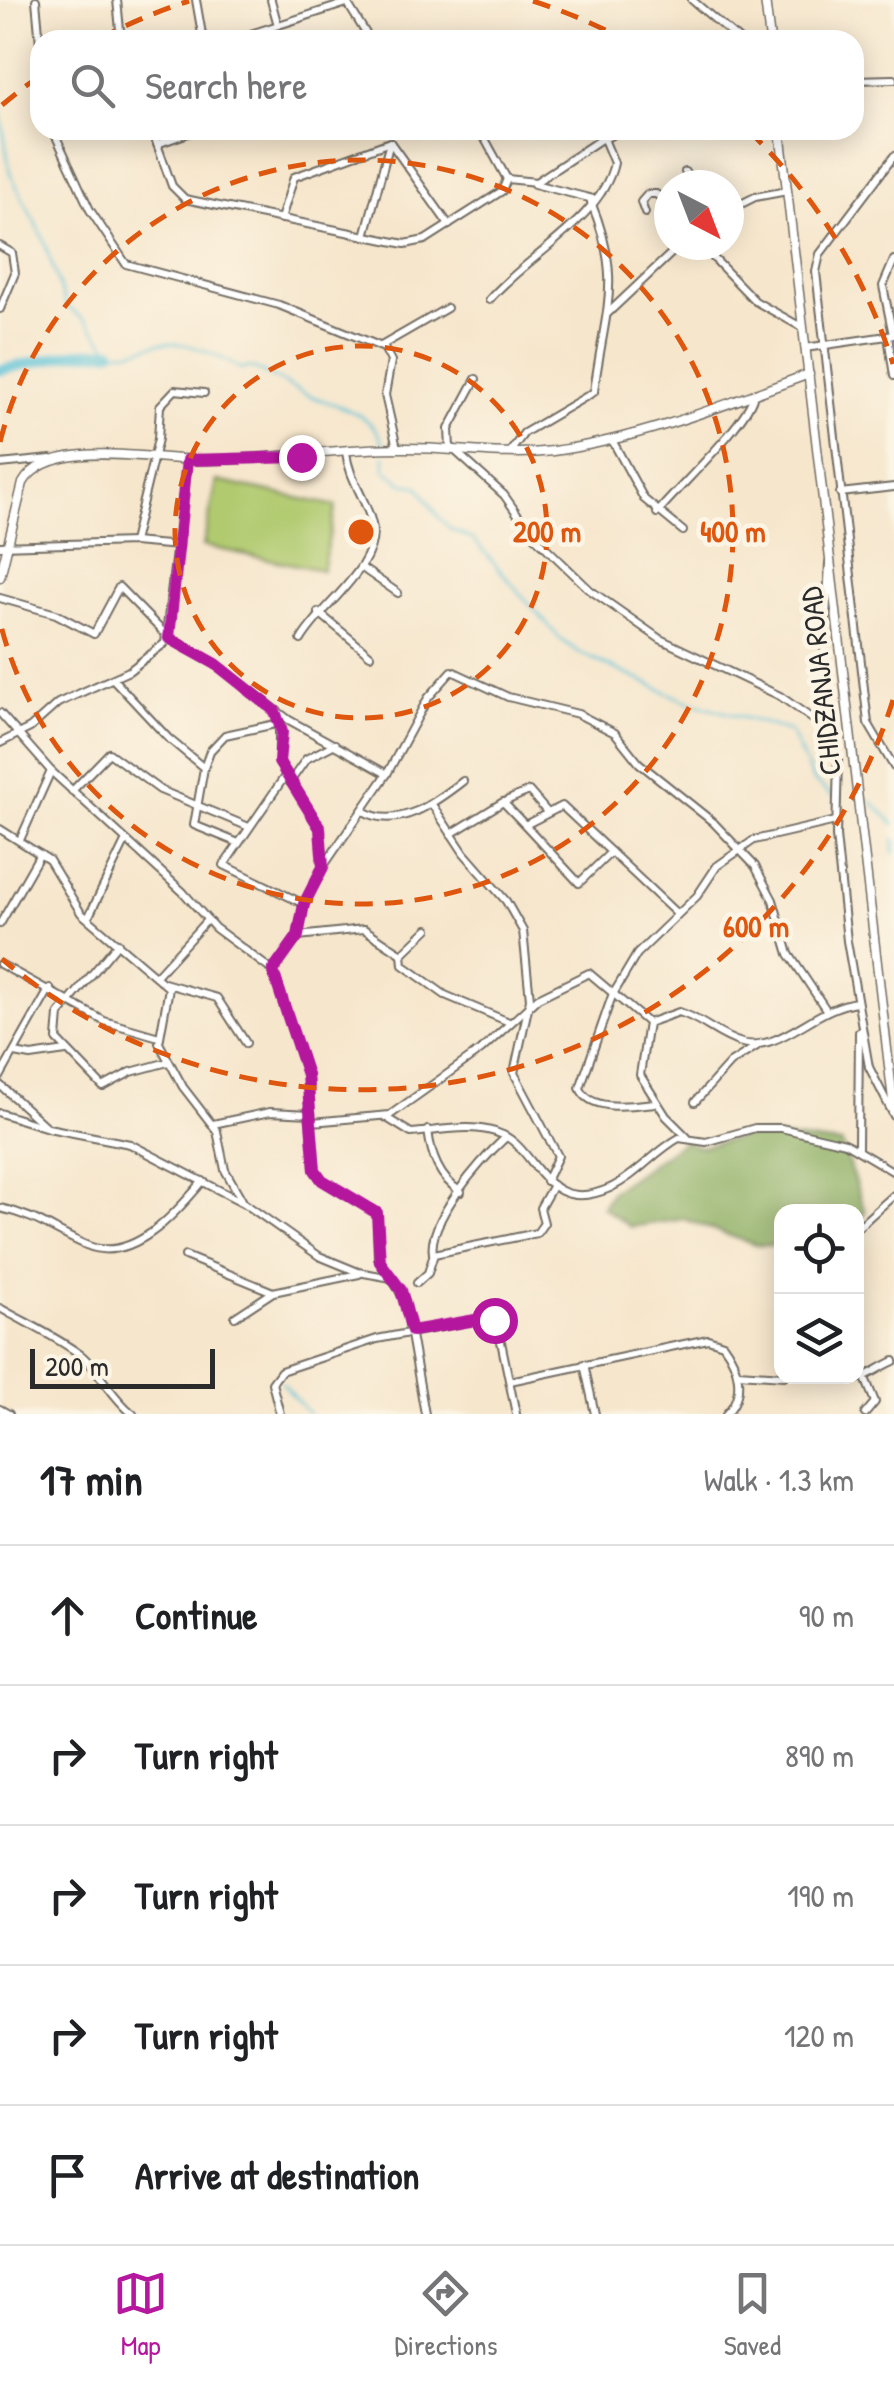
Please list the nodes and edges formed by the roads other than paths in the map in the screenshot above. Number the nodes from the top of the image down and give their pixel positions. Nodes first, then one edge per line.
1 (36, 0) edge
2 (117, 0) edge
3 (196, 0) edge
4 (271, 0) edge
5 (692, 0) edge
6 (765, 0) edge
7 (346, 2) edge
8 (277, 22) junction
9 (39, 30) edge
10 (121, 30) edge
11 (201, 30) edge
12 (257, 30) edge
13 (364, 30) edge
14 (727, 30) edge
15 (769, 30) edge
16 (864, 80) edge
17 (894, 80) edge
18 (58, 140) edge
19 (156, 140) edge
20 (168, 140) edge
21 (486, 140) edge
22 (600, 140) edge
23 (602, 140) edge
24 (781, 140) edge
25 (390, 142) junction
26 (157, 144) junction
27 (894, 156) edge
28 (507, 179) junction
29 (533, 183) junction
30 (786, 191) junction
31 (654, 194) edge
32 (592, 200) junction
33 (744, 202) edge
34 (645, 213) dead end
35 (281, 220) junction
36 (448, 225) junction
37 (365, 236) junction
38 (0, 246) edge
39 (664, 260) edge
40 (715, 260) edge
41 (894, 260) edge
42 (489, 300) dead end
43 (447, 308) dead end
44 (0, 309) edge
45 (606, 315) junction
46 (803, 328) junction
47 (892, 336) edge
48 (381, 346) junction
49 (822, 346) junction
50 (805, 348) junction
51 (808, 374) junction
52 (894, 376) edge
53 (476, 379) dead end
54 (204, 394) dead end
55 (754, 394) junction
56 (611, 439) junction
57 (396, 448) junction
58 (451, 448) junction
59 (346, 452) junction
60 (510, 452) junction
61 (153, 457) junction
62 (51, 459) junction
63 (187, 460) junction
64 (0, 464) edge
65 (894, 488) edge
66 (840, 493) junction
67 (657, 513) junction
68 (683, 531) dead end
69 (133, 542) junction
70 (4, 545) edge
71 (179, 546) junction
72 (830, 553) junction
73 (362, 568) junction
74 (0, 577) edge
75 (398, 593) dead end
76 (0, 598) edge
77 (318, 612) junction
78 (169, 638) junction
79 (301, 640) dead end
80 (370, 655) dead end
81 (113, 680) junction
82 (275, 711) junction
83 (0, 713) edge
84 (280, 723) junction
85 (829, 730) junction
86 (20, 733) junction
87 (0, 743) edge
88 (336, 744) junction
89 (894, 767) edge
90 (204, 768) junction
91 (51, 771) junction
92 (386, 774) junction
93 (288, 779) junction
94 (462, 781) dead end
95 (72, 791) junction
96 (504, 802) junction
97 (196, 806) junction
98 (433, 806) junction
99 (363, 811) junction
100 (547, 812) junction
101 (836, 821) junction
102 (525, 825) junction
103 (249, 827) junction
104 (0, 828) edge
105 (451, 834) junction
106 (20, 840) junction
107 (125, 842) junction
108 (236, 842) junction
109 (740, 847) junction
110 (611, 852) junction
111 (40, 854) junction
112 (323, 867) junction
113 (304, 904) junction
114 (676, 914) junction
115 (88, 918) junction
116 (207, 920) junction
117 (0, 924) edge
118 (428, 929) dead end
119 (298, 936) junction
120 (118, 943) junction
121 (402, 954) junction
122 (0, 964) edge
123 (273, 971) junction
124 (156, 976) junction
125 (163, 982) junction
126 (50, 988) junction
127 (612, 996) junction
128 (68, 1000) junction
129 (857, 1002) junction
130 (529, 1006) junction
131 (825, 1008) junction
132 (860, 1020) junction
133 (511, 1023) junction
134 (648, 1023) junction
135 (159, 1037) junction
136 (246, 1042) dead end
137 (758, 1046) junction
138 (66, 1050) junction
139 (15, 1053) junction
140 (168, 1062) junction
141 (0, 1077) edge
142 (0, 1085) edge
143 (695, 1102) dead end
144 (656, 1103) junction
145 (894, 1112) edge
146 (0, 1113) edge
147 (385, 1117) junction
148 (312, 1118) junction
149 (213, 1124) junction
150 (48, 1128) junction
151 (428, 1130) junction
152 (506, 1137) junction
153 (688, 1138) junction
154 (858, 1148) junction
155 (894, 1172) edge
156 (203, 1181) junction
157 (550, 1183) junction
158 (461, 1192) junction
159 (894, 1195) edge
160 (244, 1203) junction
161 (0, 1208) edge
162 (864, 1222) edge
163 (434, 1254) junction
164 (185, 1256) dead end
165 (366, 1274) junction
166 (388, 1276) junction
167 (417, 1284) dead end
168 (273, 1292) junction
169 (0, 1308) edge
170 (235, 1317) dead end
171 (412, 1331) junction
172 (894, 1361) edge
173 (584, 1364) junction
174 (738, 1373) junction
175 (774, 1375) edge
176 (865, 1378) joint
177 (510, 1381) junction
178 (0, 1409) edge
179 (8, 1414) edge
180 (133, 1414) edge
181 (280, 1414) edge
182 (424, 1414) edge
183 (516, 1414) edge
184 (595, 1414) edge
185 (726, 1414) edge
186 (864, 1414) edge

1 - 9 street
2 - 10 street
3 - 11 street
4 - 8 street
5 - 14 street
6 - 15 street
7 - 8 street
7 - 13 street
8 - 12 street
16 - 17 street
18 - 48 street
19 - 26 street
20 - 26 street
21 - 28 street
22 - 29 street
23 - 32 street
24 - 30 street, CHIDZANJA ROAD
25 - 35 street
25 - 36 street
25 - 37 street
26 - 35 street
27 - 49 street
28 - 29 street
28 - 36 street
29 - 32 street
30 - 33 street
30 - 46 street, CHIDZANJA ROAD
31 - 34 street
32 - 42 street
32 - 45 street
35 - 37 street
36 - 37 street
38 - 44 street
39 - 45 street
40 - 46 street
41 - 47 street
43 - 48 street
45 - 60 street
46 - 50 street, CHIDZANJA ROAD
47 - 49 street
47 - 52 street
48 - 57 street
49 - 50 street
49 - 66 street
50 - 51 street, CHIDZANJA ROAD
51 - 55 street
51 - 72 street, CHIDZANJA ROAD
53 - 58 street
54 - 61 street
55 - 56 street
55 - 67 street
56 - 60 street
56 - 67 street
57 - 58 street
57 - 59 street
58 - 60 street
58 - 85 street
59 - 63 street
59 - 73 street
61 - 62 street
61 - 63 street
61 - 69 street
62 - 64 street
62 - 70 street
63 - 71 street
65 - 66 street
66 - 89 street
67 - 68 street
69 - 70 street
69 - 71 street
70 - 74 street
71 - 78 street
72 - 85 street
72 - 145 street, CHIDZANJA ROAD
73 - 75 street
73 - 77 street
76 - 78 street
77 - 79 street
77 - 80 street
78 - 81 street
78 - 82 street
81 - 86 street
81 - 90 street
82 - 84 street
82 - 88 street
83 - 86 street
84 - 90 street
84 - 93 street
85 - 101 street
86 - 87 street
86 - 91 street
88 - 92 street
88 - 93 street
90 - 97 street
91 - 95 street
91 - 106 street
92 - 99 street
92 - 109 street
93 - 103 street
93 - 112 street
94 - 98 street
95 - 97 street
95 - 107 street
96 - 100 street
96 - 102 street
96 - 105 street
97 - 103 street
97 - 108 street
98 - 99 street
98 - 105 street
99 - 112 street
100 - 102 street
100 - 110 street
101 - 109 street
101 - 129 street
102 - 110 street
103 - 108 street
104 - 106 street
105 - 130 street
106 - 111 street
107 - 115 street
107 - 116 street
108 - 113 street
109 - 114 street
109 - 131 street
110 - 114 street
111 - 115 street
111 - 117 street
112 - 113 street
113 - 119 street
114 - 127 street
115 - 120 street
116 - 123 street
116 - 124 street
118 - 121 street
119 - 121 street
119 - 123 street
120 - 124 street
120 - 128 street
121 - 133 street
122 - 126 street
123 - 148 street
124 - 125 street
125 - 135 street
125 - 136 street
126 - 128 street
126 - 139 street
127 - 130 street
127 - 134 street
127 - 144 street
128 - 135 street
128 - 138 street
129 - 131 street
129 - 132 street
130 - 133 street
130 - 157 street
131 - 137 street
132 - 145 street
132 - 154 street
133 - 147 street
134 - 137 street
134 - 144 street
135 - 140 street
137 - 143 street
138 - 139 street
138 - 140 street
139 - 141 street
140 - 149 street
142 - 150 street
144 - 153 street
146 - 150 street
147 - 148 street
147 - 151 street
148 - 149 street
148 - 166 street
149 - 160 street
150 - 156 street
151 - 152 street
151 - 158 street
152 - 157 street
152 - 158 street
153 - 154 street
153 - 157 street
154 - 155 street
156 - 160 street
156 - 161 street
157 - 163 street
158 - 163 street
159 - 162 street
160 - 165 street
163 - 167 street
164 - 168 street
165 - 166 street
165 - 168 street
166 - 171 street
168 - 170 street
169 - 180 street
171 - 177 street
171 - 181 street
171 - 182 street
172 - 176 street
173 - 174 street
173 - 177 street
173 - 184 street
174 - 175 street
174 - 185 street
176 - 186 street
177 - 183 street
178 - 179 street

